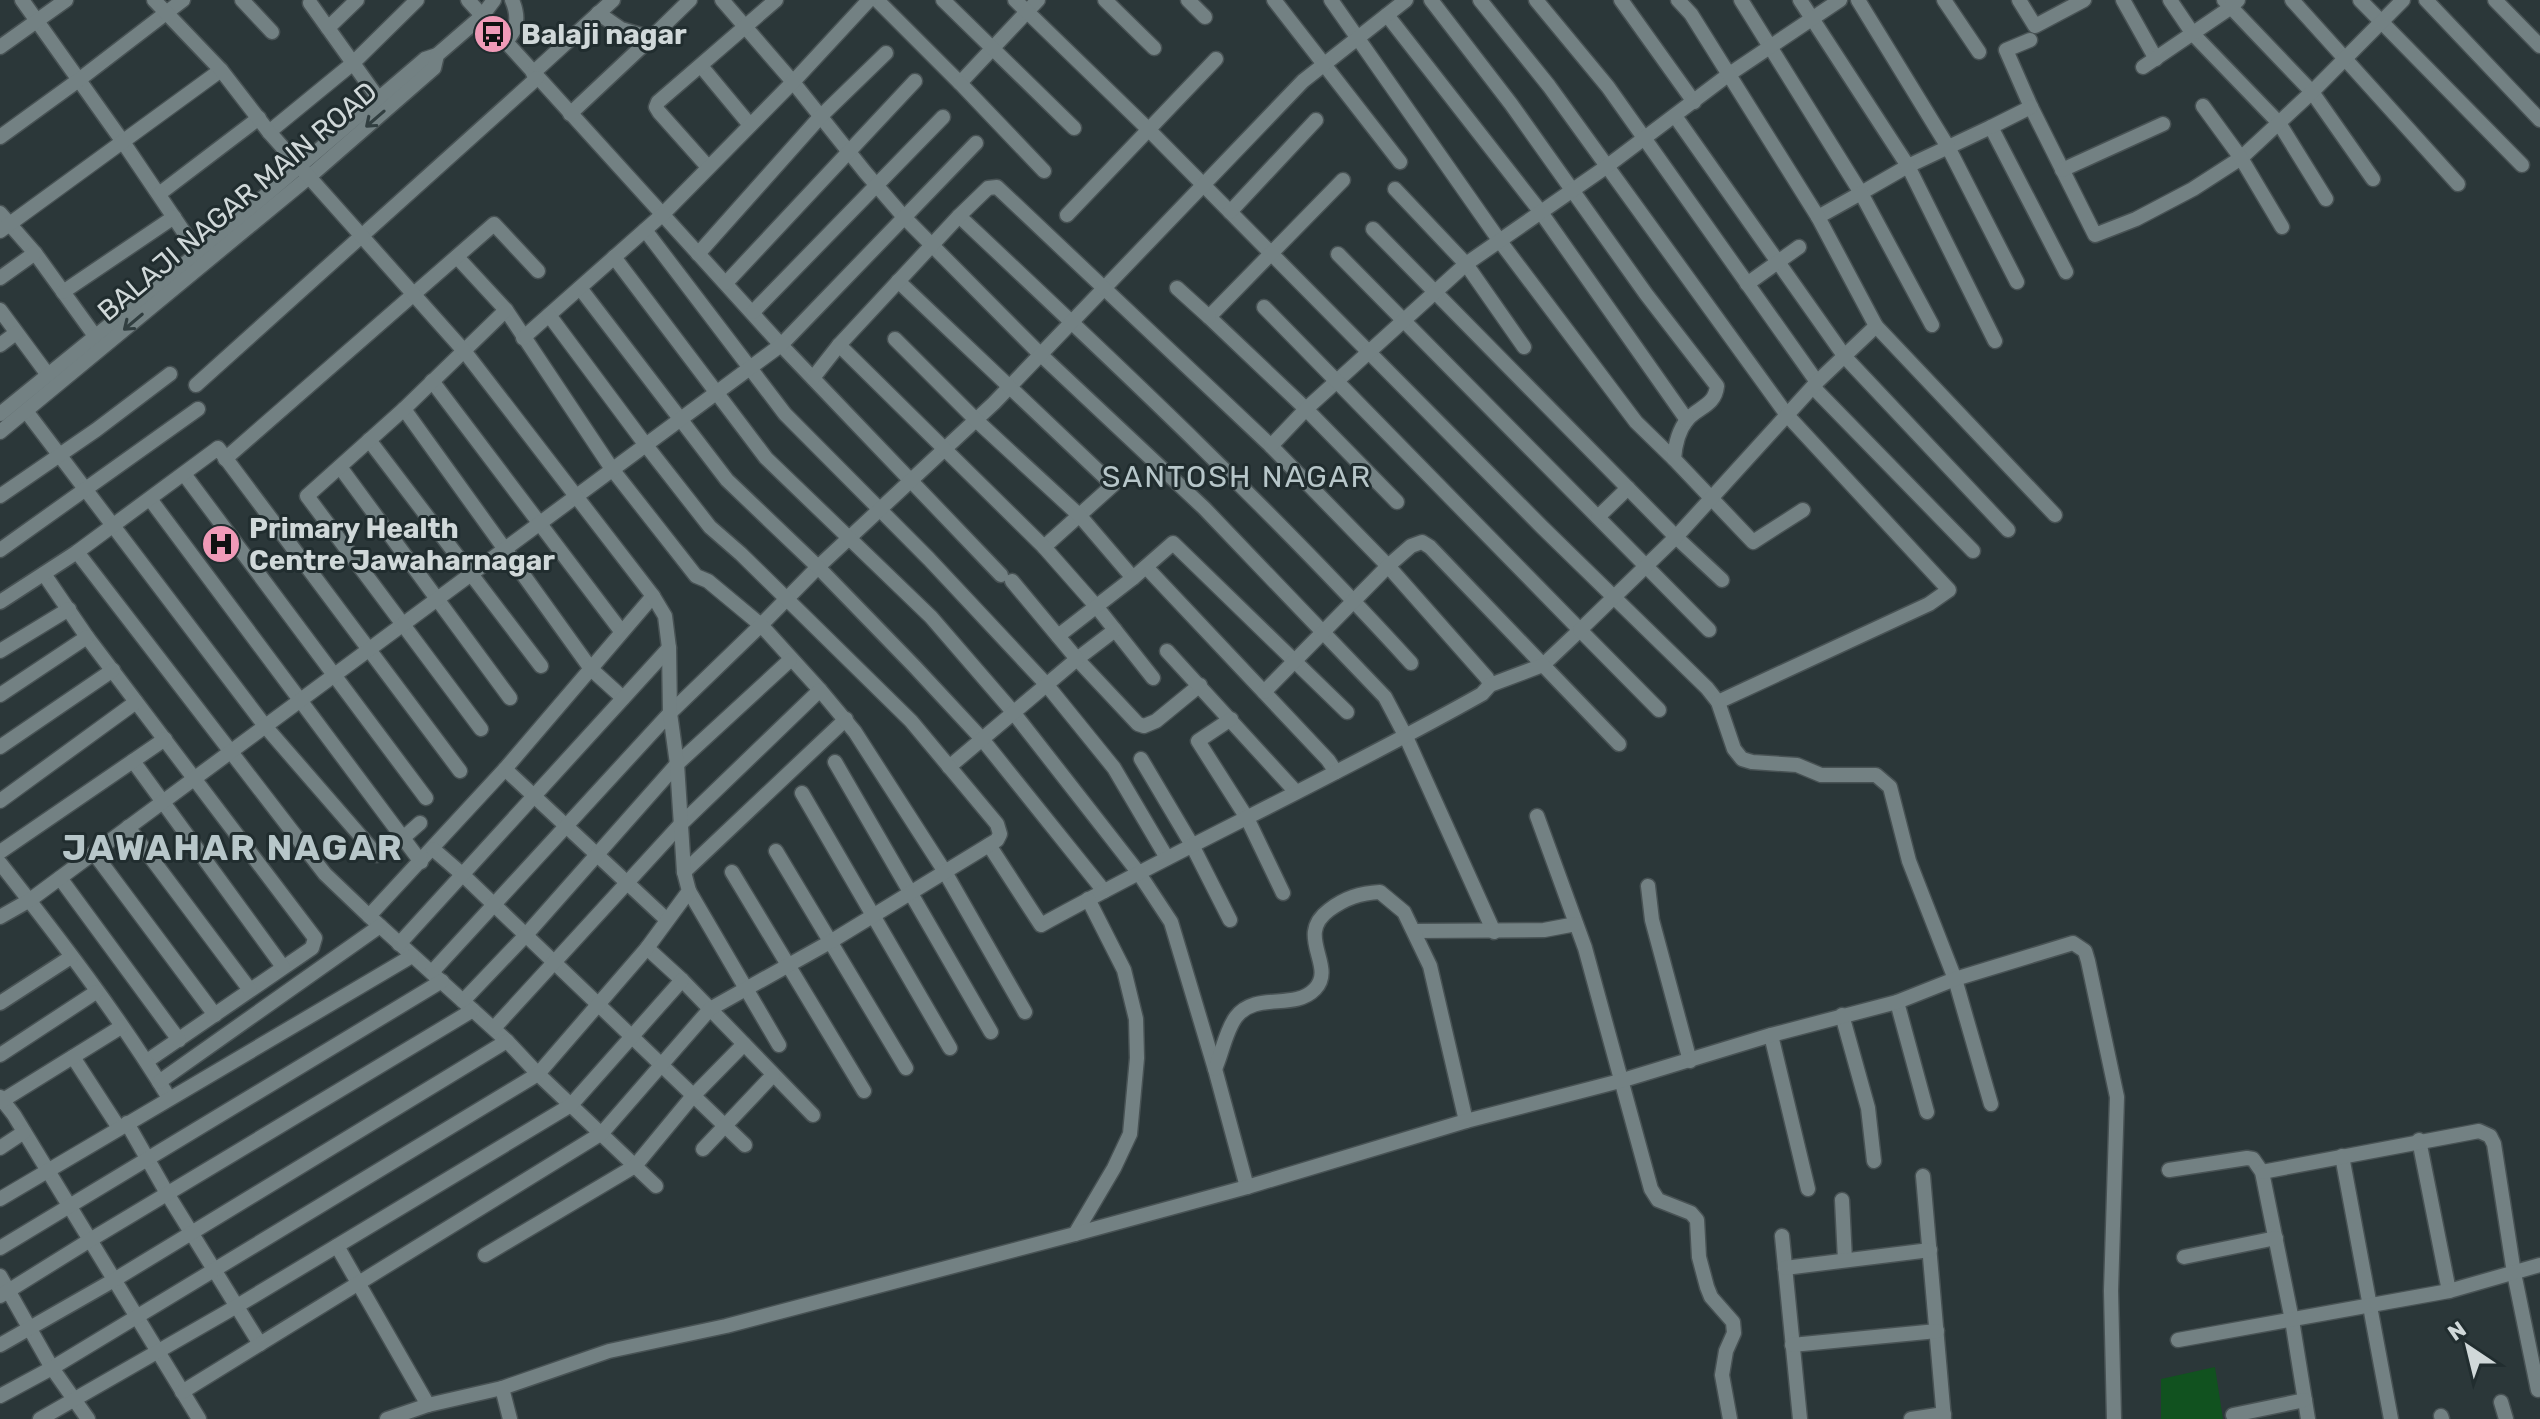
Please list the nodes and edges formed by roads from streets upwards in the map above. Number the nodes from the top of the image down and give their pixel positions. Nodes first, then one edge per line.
1 (22, 0) edge
2 (66, 0) edge
3 (154, 0) edge
4 (183, 0) edge
5 (357, 0) edge
6 (417, 0) edge
7 (468, 0) edge
8 (494, 0) edge
9 (512, 0) edge
10 (613, 0) edge
11 (690, 0) edge
12 (722, 0) edge
13 (869, 0) edge
14 (877, 0) edge
15 (943, 0) edge
16 (1015, 0) edge
17 (1038, 0) edge
18 (1105, 0) edge
19 (1188, 0) edge
20 (1274, 0) edge
21 (1331, 0) edge
22 (1406, 0) edge
23 (1431, 0) edge
24 (1480, 0) edge
25 (1536, 0) edge
26 (1621, 0) edge
27 (1678, 0) edge
28 (1741, 0) edge
29 (1800, 0) edge
30 (1840, 0) edge
31 (1858, 0) edge
32 (1944, 0) edge
33 (2019, 0) edge
34 (2123, 0) edge
35 (2170, 0) edge
36 (2292, 0) edge
37 (2360, 0) edge
38 (2403, 0) edge
39 (2426, 0) edge
40 (2495, 0) edge
41 (771, 2) edge
42 (2076, 2) edge
43 (250, 3) edge
44 (310, 3) dead end
45 (2231, 3) edge
46 (1389, 8) edge
47 (1027, 12) junction
48 (598, 13) junction
49 (167, 14) junction
50 (482, 16) junction
51 (1205, 17) dead end
52 (1813, 20) junction
53 (38, 22) junction
54 (2382, 22) junction
55 (328, 28) junction
56 (746, 28) junction
57 (272, 32) dead end
58 (2193, 34) junction
59 (1359, 37) junction
60 (651, 38) junction
61 (2030, 40) dead end
62 (505, 42) junction
63 (2540, 46) edge
64 (0, 47) edge
65 (1770, 47) junction
66 (992, 48) junction
67 (1154, 48) dead end
68 (1979, 52) dead end
69 (886, 53) dead end
70 (437, 55) junction
71 (2346, 57) junction
72 (1216, 59) dead end
73 (352, 64) junction
74 (1324, 65) junction
75 (701, 66) junction
76 (221, 70) junction
77 (1728, 75) junction
78 (535, 76) junction
79 (80, 79) junction
80 (915, 81) dead end
81 (793, 82) junction
82 (960, 83) junction
83 (2312, 92) junction
84 (378, 98) junction
85 (1694, 102) junction
86 (2203, 106) dead end
87 (2031, 107) junction
88 (570, 114) junction
89 (1675, 116) junction
90 (820, 117) junction
91 (943, 117) dead end
92 (259, 118) junction
93 (1316, 120) dead end
94 (2540, 120) edge
95 (2279, 123) junction
96 (2163, 124) dead end
97 (750, 125) junction
98 (1991, 127) junction
99 (1074, 128) dead end
100 (1148, 129) junction
101 (269, 132) junction
102 (0, 137) edge
103 (1644, 138) junction
104 (123, 142) junction
105 (976, 143) dead end
106 (1948, 147) junction
107 (847, 151) junction
108 (2241, 158) junction
109 (1400, 162) dead end
110 (2522, 165) dead end
111 (1908, 166) junction
112 (708, 167) junction
113 (1606, 167) junction
114 (2062, 170) junction
115 (1044, 171) dead end
116 (305, 172) junction
117 (2373, 179) dead end
118 (1343, 180) dead end
119 (875, 184) junction
120 (2458, 184) dead end
121 (1202, 185) junction
122 (1572, 188) junction
123 (1395, 189) dead end
124 (1861, 193) junction
125 (159, 194) junction
126 (2326, 199) dead end
127 (1540, 211) junction
128 (1230, 212) junction
129 (663, 214) junction
130 (1067, 215) dead end
131 (903, 216) junction
132 (959, 216) junction
133 (174, 217) junction
134 (1818, 217) junction
135 (3, 223) edge
136 (2282, 227) dead end
137 (1373, 229) dead end
138 (645, 230) junction
139 (361, 236) junction
140 (1499, 240) junction
141 (932, 245) junction
142 (1799, 247) dead end
143 (35, 253) junction
144 (198, 253) junction
145 (698, 254) junction
146 (1338, 254) dead end
147 (1273, 255) junction
148 (457, 257) junction
149 (614, 257) junction
150 (1778, 262) junction
151 (1466, 264) junction
152 (538, 271) dead end
153 (2066, 272) dead end
154 (0, 278) edge
155 (898, 281) junction
156 (2017, 282) dead end
157 (726, 283) junction
158 (1747, 284) junction
159 (580, 288) junction
160 (1104, 288) junction
161 (1177, 288) dead end
162 (1436, 291) junction
163 (63, 292) junction
164 (414, 295) junction
165 (1264, 307) dead end
166 (506, 310) junction
167 (1, 312) edge
168 (753, 312) junction
169 (549, 315) junction
170 (1209, 317) junction
171 (1403, 321) junction
172 (1071, 322) junction
173 (1932, 325) dead end
174 (1876, 326) junction
175 (16, 333) junction
176 (95, 336) junction
177 (523, 338) junction
178 (895, 339) dead end
179 (1995, 341) dead end
180 (0, 345) edge
181 (781, 345) junction
182 (839, 345) junction
183 (1524, 347) dead end
184 (465, 352) junction
185 (1369, 352) junction
186 (1040, 354) junction
187 (1845, 357) junction
188 (749, 367) junction
189 (170, 374) dead end
190 (48, 375) junction
191 (813, 378) junction
192 (1338, 380) junction
193 (432, 381) junction
194 (196, 385) dead end
195 (1010, 385) junction
196 (1815, 385) junction
197 (715, 393) junction
198 (198, 409) dead end
199 (404, 409) junction
200 (1306, 409) junction
201 (26, 411) junction
202 (0, 414) edge
203 (1787, 415) junction
204 (680, 418) junction
205 (976, 420) junction
206 (1687, 420) junction
207 (0, 432) edge
208 (369, 440) junction
209 (645, 444) junction
210 (1271, 446) junction
211 (944, 449) junction
212 (60, 455) junction
213 (225, 459) junction
214 (1674, 459) junction
215 (340, 467) junction
216 (612, 469) junction
217 (184, 474) junction
218 (910, 482) junction
219 (1628, 488) junction
220 (85, 489) junction
221 (0, 496) edge
222 (575, 496) junction
223 (150, 499) junction
224 (1712, 499) junction
225 (1397, 502) dead end
226 (1803, 510) dead end
227 (879, 511) junction
228 (2055, 515) dead end
229 (1080, 516) junction
230 (1598, 517) junction
231 (539, 523) junction
232 (113, 527) junction
233 (2008, 530) dead end
234 (1676, 537) junction
235 (850, 538) junction
236 (1044, 547) junction
237 (506, 548) junction
238 (0, 550) edge
239 (1973, 551) dead end
240 (77, 552) junction
241 (1388, 566) junction
242 (1646, 566) junction
243 (818, 567) junction
244 (1146, 567) junction
245 (44, 574) junction
246 (471, 574) junction
247 (1133, 578) junction
248 (1722, 580) dead end
249 (653, 596) junction
250 (787, 598) junction
251 (1614, 598) junction
252 (435, 600) junction
253 (1354, 600) junction
254 (0, 602) edge
255 (1096, 606) junction
256 (69, 609) junction
257 (402, 624) junction
258 (761, 625) junction
259 (1115, 630) junction
260 (1580, 630) junction
261 (1709, 630) dead end
262 (621, 631) junction
263 (1320, 632) junction
264 (1058, 636) junction
265 (87, 637) junction
266 (669, 648) junction
267 (369, 649) junction
268 (0, 651) edge
269 (1167, 651) dead end
270 (1077, 659) junction
271 (1294, 659) junction
272 (790, 660) junction
273 (1411, 663) dead end
274 (1543, 665) junction
275 (541, 666) dead end
276 (591, 669) junction
277 (113, 670) junction
278 (335, 674) junction
279 (1153, 678) dead end
280 (1046, 684) junction
281 (1200, 685) junction
282 (1490, 685) junction
283 (820, 690) junction
284 (1264, 692) junction
285 (0, 695) edge
286 (510, 698) dead end
287 (623, 698) junction
288 (300, 700) junction
289 (136, 702) junction
290 (1718, 702) junction
291 (1659, 710) dead end
292 (1013, 712) junction
293 (1347, 712) dead end
294 (670, 713) junction
295 (846, 719) junction
296 (1231, 719) junction
297 (265, 726) junction
298 (481, 729) dead end
299 (1406, 737) junction
300 (165, 739) junction
301 (982, 739) junction
302 (1619, 744) dead end
303 (0, 747) edge
304 (230, 752) junction
305 (1141, 759) dead end
306 (133, 761) junction
307 (835, 762) dead end
308 (677, 764) junction
309 (949, 767) junction
310 (505, 769) junction
311 (460, 771) dead end
312 (1336, 772) junction
313 (194, 778) junction
314 (1296, 792) junction
315 (802, 793) dead end
316 (534, 797) junction
317 (426, 798) dead end
318 (0, 801) edge
319 (162, 802) junction
320 (1537, 816) dead end
321 (1247, 818) junction
322 (420, 823) dead end
323 (565, 825) junction
324 (680, 825) junction
325 (128, 827) junction
326 (403, 838) junction
327 (989, 845) junction
328 (1192, 845) junction
329 (433, 849) junction
330 (776, 851) dead end
331 (0, 852) edge
332 (94, 853) junction
333 (377, 855) dead end
334 (597, 856) junction
335 (1167, 858) junction
336 (421, 862) junction
337 (0, 863) edge
338 (684, 872) junction
339 (732, 872) dead end
340 (945, 872) junction
341 (1138, 872) junction
342 (463, 875) junction
343 (60, 878) junction
344 (627, 885) junction
345 (1648, 886) dead end
346 (689, 891) junction
347 (1104, 891) junction
348 (1283, 893) dead end
349 (911, 894) junction
350 (1088, 899) junction
351 (30, 900) junction
352 (494, 906) junction
353 (873, 916) junction
354 (0, 917) edge
355 (667, 920) junction
356 (1230, 920) dead end
357 (374, 921) junction
358 (1576, 924) junction
359 (1415, 931) junction
360 (1494, 932) junction
361 (525, 936) junction
362 (830, 942) junction
363 (399, 944) junction
364 (647, 948) junction
365 (412, 956) junction
366 (71, 957) junction
367 (553, 962) junction
368 (788, 966) junction
369 (283, 967) junction
370 (437, 977) junction
371 (1955, 979) junction
372 (682, 980) junction
373 (250, 990) junction
374 (746, 990) junction
375 (96, 992) junction
376 (1897, 1002) junction
377 (0, 1003) edge
378 (599, 1004) junction
379 (468, 1006) junction
380 (710, 1009) junction
381 (1025, 1012) dead end
382 (215, 1015) junction
383 (1842, 1015) junction
384 (121, 1027) junction
385 (494, 1028) junction
386 (991, 1032) dead end
387 (1771, 1035) junction
388 (631, 1036) junction
389 (179, 1040) junction
390 (507, 1041) junction
391 (744, 1044) junction
392 (779, 1045) dead end
393 (950, 1048) dead end
394 (0, 1055) edge
395 (73, 1057) junction
396 (147, 1061) junction
397 (1690, 1061) junction
398 (661, 1065) junction
399 (906, 1068) dead end
400 (1215, 1069) junction
401 (538, 1074) junction
402 (773, 1075) junction
403 (1620, 1081) junction
404 (159, 1082) junction
405 (864, 1091) dead end
406 (692, 1097) junction
407 (169, 1098) junction
408 (1, 1100) edge
409 (1991, 1104) dead end
410 (571, 1105) junction
411 (1927, 1112) dead end
412 (813, 1115) dead end
413 (1466, 1121) junction
414 (123, 1125) junction
415 (725, 1126) junction
416 (24, 1132) junction
417 (602, 1133) junction
418 (2419, 1140) junction
419 (745, 1145) dead end
420 (0, 1148) edge
421 (703, 1149) dead end
422 (2342, 1156) junction
423 (148, 1159) junction
424 (1874, 1161) dead end
425 (635, 1166) junction
426 (47, 1170) junction
427 (2169, 1170) dead end
428 (2262, 1172) junction
429 (1923, 1176) dead end
430 (656, 1186) dead end
431 (1247, 1187) junction
432 (1808, 1189) dead end
433 (168, 1195) junction
434 (0, 1199) edge
435 (1842, 1200) dead end
436 (69, 1205) junction
437 (193, 1233) junction
438 (1075, 1234) junction
439 (1782, 1236) dead end
440 (2276, 1238) junction
441 (90, 1240) junction
442 (337, 1246) junction
443 (0, 1248) edge
444 (1930, 1250) junction
445 (485, 1255) dead end
446 (2184, 1257) dead end
447 (1845, 1260) junction
448 (2540, 1265) edge
449 (214, 1268) junction
450 (1785, 1268) junction
451 (2514, 1273) junction
452 (0, 1276) edge
453 (114, 1280) junction
454 (358, 1283) junction
455 (2449, 1291) junction
456 (5, 1294) edge
457 (237, 1306) junction
458 (2372, 1306) junction
459 (136, 1317) junction
460 (2292, 1320) junction
461 (29, 1329) junction
462 (1937, 1331) junction
463 (2178, 1340) dead end
464 (260, 1344) junction
465 (0, 1345) edge
466 (1792, 1345) junction
467 (158, 1352) junction
468 (52, 1368) junction
469 (502, 1388) junction
470 (2538, 1390) edge
471 (182, 1392) junction
472 (0, 1396) edge
473 (74, 1399) junction
474 (2305, 1400) junction
475 (2501, 1402) dead end
476 (428, 1405) junction
477 (2233, 1415) dead end
478 (1944, 1416) edge
479 (40, 1419) edge
480 (88, 1419) edge
481 (199, 1419) edge
482 (387, 1419) edge
483 (510, 1419) edge
484 (1730, 1419) edge
485 (1800, 1419) edge
486 (1911, 1419) edge
487 (2114, 1419) edge
488 (2308, 1419) edge
489 (2391, 1419) edge
490 (2506, 1419) edge

1 - 53 street
2 - 53 street
3 - 49 street
4 - 49 street
5 - 55 street
6 - 73 street
7 - 50 street
8 - 50 street, BALAJI NAGAR MAIN ROAD
9 - 62 street
10 - 48 street
11 - 60 street
12 - 56 street
13 - 81 street
14 - 82 street
15 - 66 street
16 - 47 street
17 - 47 street
18 - 67 street
19 - 51 street
20 - 74 street
21 - 59 street
22 - 46 street
23 - 122 street
24 - 113 street
25 - 103 street
26 - 85 street
27 - 77 street
28 - 65 street
29 - 52 street
30 - 52 street
31 - 106 street
32 - 68 street
33 - 42 street
34 - 58 street
35 - 58 street
36 - 71 street
37 - 54 street
38 - 54 street
39 - 94 street
40 - 63 street
41 - 56 street
43 - 57 street
44 - 55 street
45 - 58 street
45 - 83 street
46 - 59 street
46 - 127 street
47 - 66 street
47 - 100 street
48 - 60 street
48 - 78 street
49 - 76 street
49 - 79 street
50 - 62 street
50 - 70 street, BALAJI NAGAR MAIN ROAD
52 - 65 street
52 - 111 street
53 - 64 street
53 - 79 street
54 - 71 street
54 - 110 street
55 - 73 street
56 - 75 street
56 - 81 street
58 - 95 street
59 - 74 street
59 - 140 street
60 - 88 street
61 - 87 street
62 - 78 street
65 - 77 street
65 - 124 street
66 - 82 street
66 - 99 street
69 - 90 street
70 - 84 street
70 -> 116 street, BALAJI NAGAR MAIN ROAD
71 - 83 street
71 - 120 street
72 - 100 street
73 - 84 street
73 - 101 street
74 - 109 street
74 - 121 street
75 - 97 street
75 - 112 street
76 - 92 street
76 - 104 street
77 - 85 street
77 - 134 street
78 - 88 street
78 - 139 street
79 - 102 street
79 - 104 street
80 - 107 street
81 - 90 street
81 - 97 street
82 - 115 street
83 - 95 street
83 - 117 street
84 - 116 street
85 - 89 street
86 - 108 street
87 - 98 street
87 - 114 street
88 - 129 street
89 - 103 street
89 - 150 street
90 - 107 street
90 - 145 street
91 - 119 street
92 - 101 street
92 - 125 street
93 - 128 street
95 - 108 street
95 - 126 street
96 - 114 street
97 - 112 street
98 - 106 street
98 - 153 street
100 - 121 street
100 - 130 street
101 - 116 street
103 - 113 street
103 - 158 street
104 - 125 street
104 - 135 street
105 - 131 street
106 - 111 street
106 - 156 street
107 - 119 street
107 - 157 street
108 - 114 street
108 - 136 street
111 - 124 street
111 - 179 street
112 - 129 street
113 - 122 street
113 - 203 street
116 - 139 street
116 - 144 street
116 -> 201 street, BALAJI NAGAR MAIN ROAD
118 - 147 street
119 - 131 street
119 - 168 street
121 - 128 street
121 - 160 street
122 - 127 street
122 - 206 street
123 - 151 street
124 - 134 street
124 - 173 street
125 - 133 street
127 - 140 street
127 - 206 street
128 - 147 street
129 - 138 street
129 - 145 street
131 - 141 street
131 - 181 street
132 - 141 street
132 - 160 street
132 - 172 street
133 - 144 street
133 - 163 street
134 - 174 street
135 - 143 street
137 - 162 street
138 - 149 street
138 - 188 street
139 - 164 street
139 - 194 street
140 - 151 street
140 - 214 street
141 - 155 street
141 - 186 street
142 - 150 street
143 - 154 street
143 - 163 street
144 - 176 street
145 - 157 street
146 - 171 street
147 - 170 street
147 - 185 street
148 - 152 street
148 - 164 street
148 - 166 street
149 - 159 street
149 - 197 street
150 - 158 street
150 - 187 street
151 - 162 street
151 - 183 street
155 - 182 street
155 - 195 street
157 - 168 street
158 - 196 street
159 - 169 street
159 - 204 street
160 - 172 street
160 - 210 street
161 - 170 street
162 - 171 street
162 - 219 street
163 - 176 street
164 - 184 street
164 - 213 street
165 - 192 street
166 - 177 street
166 - 184 street
167 - 175 street
168 - 181 street
169 - 177 street
169 - 209 street
170 - 200 street
171 - 185 street
171 - 230 street
172 - 186 street
172 - 253 street
174 - 187 street
174 - 228 street
175 - 180 street
175 - 190 street
176 - 190 street
177 - 216 street
178 - 205 street
181 - 188 street
181 - 191 street
182 - 191 street
182 - 211 street
184 - 193 street
184 - 222 street
185 - 192 street
185 - 251 street
186 - 195 street
186 - 263 street
187 - 196 street
187 - 233 street
188 - 197 street
188 - 227 street
189 - 212 street
190 - 202 street
191 - 218 street
192 - 200 street
192 - 260 street
193 - 199 street
193 - 231 street
195 - 205 street
195 - 229 street
196 - 203 street
196 - 239 street
197 - 204 street
197 - 235 street
198 - 220 street
199 - 208 street
199 - 237 street
200 - 210 street
200 - 225 street
201 - 207 street, BALAJI NAGAR MAIN ROAD
201 - 212 street
203 - 224 street
203 - 290 street
204 - 209 street
204 - 243 street
205 - 211 street
205 - 229 street
206 - 214 street
208 - 215 street
208 - 246 street
209 - 216 street
209 - 250 street
210 - 241 street
211 - 218 street
211 - 236 street
212 - 220 street
212 - 221 street
213 - 217 street
213 - 267 street
214 - 224 street
215 - 252 street
215 - 257 street
216 - 222 street
216 - 258 street
217 - 223 street
217 - 278 street
218 - 227 street
218 - 264 street
219 - 230 street
219 - 234 street
220 - 232 street
220 - 238 street
222 - 231 street
222 - 249 street
223 - 232 street
223 - 288 street
224 - 226 street
224 - 234 street
227 - 235 street
227 - 280 street
229 - 236 street
229 - 247 street
230 - 242 street
231 - 237 street
231 - 262 street
232 - 240 street
232 - 297 street
234 - 242 street
234 - 248 street
235 - 243 street
235 - 292 street
236 - 255 street
237 - 246 street
237 - 276 street
240 - 245 street
240 - 304 street
241 - 253 street
241 - 274 street
241 - 282 street
242 - 251 street
242 - 261 street
243 - 250 street
243 - 301 street
244 - 247 street
244 - 271 street
244 - 284 street
245 - 254 street
245 - 256 street
246 - 252 street
246 - 275 street
247 - 255 street
249 - 262 street
249 - 266 street
250 - 258 street
250 - 309 street
251 - 260 street
251 - 290 street
252 - 257 street
252 - 286 street
253 - 263 street
253 - 273 street
255 - 259 street
255 - 264 street
256 - 265 street
256 - 268 street
257 - 267 street
257 - 298 street
258 - 272 street
258 - 294 street
259 - 270 street
259 - 279 street
260 - 274 street
260 - 291 street
262 - 276 street
263 - 271 street
263 - 299 street
264 - 270 street
265 - 277 street
265 - 285 street
266 - 287 street
266 - 294 street
267 - 278 street
267 - 311 street
269 - 281 street
270 - 280 street
270 - 281 street
271 - 284 street
271 - 293 street
272 - 283 street
272 - 308 street
274 - 282 street
274 - 302 street
276 - 287 street
276 - 310 street
277 - 289 street
277 - 303 street
278 - 288 street
278 - 317 street
280 - 292 street
280 - 335 street
281 - 296 street
282 - 299 street
283 - 295 street
283 - 324 street
284 - 312 street
287 - 316 street
288 - 297 street
288 - 326 street
289 - 300 street
289 - 318 street
290 - 371 street
292 - 301 street
292 - 341 street
294 - 308 street
294 - 323 street
295 - 338 street
295 - 340 street
296 - 314 street
296 - 321 street
297 - 304 street
297 - 333 street
299 - 312 street
299 - 360 street
300 - 306 street
300 - 313 street
301 - 309 street
301 - 347 street
304 - 313 street
304 - 357 street
305 - 328 street
306 - 319 street
306 - 331 street
307 - 349 street
308 - 324 street
308 - 334 street
309 - 327 street
310 - 316 street
310 - 329 street
312 - 314 street
313 - 319 street
313 - 369 street
314 - 321 street
315 - 353 street
316 - 323 street
316 - 342 street
319 - 325 street
319 - 369 street
320 - 358 street
321 - 328 street
321 - 348 street
322 - 326 street
323 - 334 street
323 - 352 street
324 - 338 street
324 - 344 street
325 - 332 street
325 - 373 street
326 - 336 street
327 - 340 street
327 - 350 street
328 - 335 street
328 - 356 street
329 - 336 street
329 - 342 street
330 - 362 street
332 - 343 street
332 - 382 street
334 - 344 street
334 - 361 street
335 - 341 street
336 - 357 street
337 - 351 street
338 - 346 street
339 - 368 street
340 - 349 street
340 - 381 street
341 - 347 street
341 - 400 street
342 - 352 street
342 - 363 street
343 - 351 street
343 - 389 street
344 - 355 street
344 - 367 street
345 - 397 street
346 - 355 street
346 - 374 street
347 - 350 street
349 - 353 street
349 - 386 street
350 - 438 street
351 - 354 street
351 - 366 street
352 - 361 street
352 - 370 street
353 - 362 street
353 - 393 street
355 - 364 street
357 - 363 street
357 - 404 street
358 - 360 street
358 - 403 street
359 - 360 street
359 - 400 street
359 - 413 street
361 - 367 street
361 - 379 street
362 - 368 street
362 - 399 street
363 - 365 street
364 - 372 street
364 - 378 street
365 - 370 street
365 - 407 street
366 - 375 street
366 - 377 street
367 - 378 street
367 - 385 street
368 - 374 street
368 - 405 street
369 - 373 street
370 - 379 street
370 - 423 street
371 - 376 street
371 - 409 street
371 - 487 street
372 - 380 street
372 - 388 street
373 - 382 street
374 - 380 street
374 - 392 street
375 - 384 street
375 - 394 street
376 - 383 street
376 - 411 street
378 - 388 street
378 - 401 street
379 - 385 street
379 - 433 street
380 - 391 street
380 - 398 street
382 - 389 street
383 - 387 street
383 - 424 street
384 - 395 street
384 - 396 street
385 - 390 street
387 - 397 street
387 - 432 street
388 - 398 street
388 - 410 street
389 - 396 street
390 - 401 street
390 - 437 street
391 - 402 street
391 - 406 street
395 - 408 street
395 - 414 street
396 - 404 street
397 - 403 street
398 - 406 street
398 - 417 street
400 - 431 street
401 - 410 street
401 - 449 street
402 - 412 street
402 - 415 street
403 - 413 street
403 - 484 street
404 - 407 street
406 - 415 street
406 - 425 street
407 - 414 street
408 - 416 street
410 - 417 street
410 - 442 street
413 - 431 street
414 - 423 street
414 - 426 street
415 - 419 street
415 - 421 street
416 - 420 street
416 - 426 street
417 - 425 street
417 - 454 street
418 - 422 street
418 - 451 street
418 - 455 street
422 - 428 street
422 - 458 street
423 - 433 street
423 - 436 street
425 - 430 street
425 - 445 street
426 - 434 street
426 - 436 street
427 - 428 street
428 - 440 street
429 - 444 street
431 - 438 street
433 - 437 street
433 - 441 street
435 - 447 street
436 - 441 street
436 - 443 street
437 - 449 street
437 - 453 street
438 - 469 street
439 - 450 street
440 - 446 street
440 - 460 street
441 - 453 street
441 - 456 street
442 - 454 street
442 - 457 street
444 - 447 street
444 - 462 street
447 - 450 street
448 - 451 street
449 - 457 street
449 - 459 street
450 - 466 street
451 - 455 street
451 - 470 street
452 - 456 street
453 - 459 street
453 - 461 street
454 - 464 street
454 - 476 street
455 - 458 street
456 - 461 street
457 - 464 street
457 - 467 street
458 - 460 street
458 - 489 street
459 - 467 street
459 - 468 street
460 - 463 street
460 - 474 street
461 - 465 street
461 - 468 street
462 - 466 street
462 - 478 street
464 - 471 street
466 - 485 street
467 - 471 street
467 - 473 street
468 - 472 street
468 - 473 street
469 - 476 street
469 - 483 street
471 - 481 street
473 - 479 street
473 - 480 street
474 - 477 street
474 - 488 street
475 - 490 street
476 - 482 street
478 - 486 street

